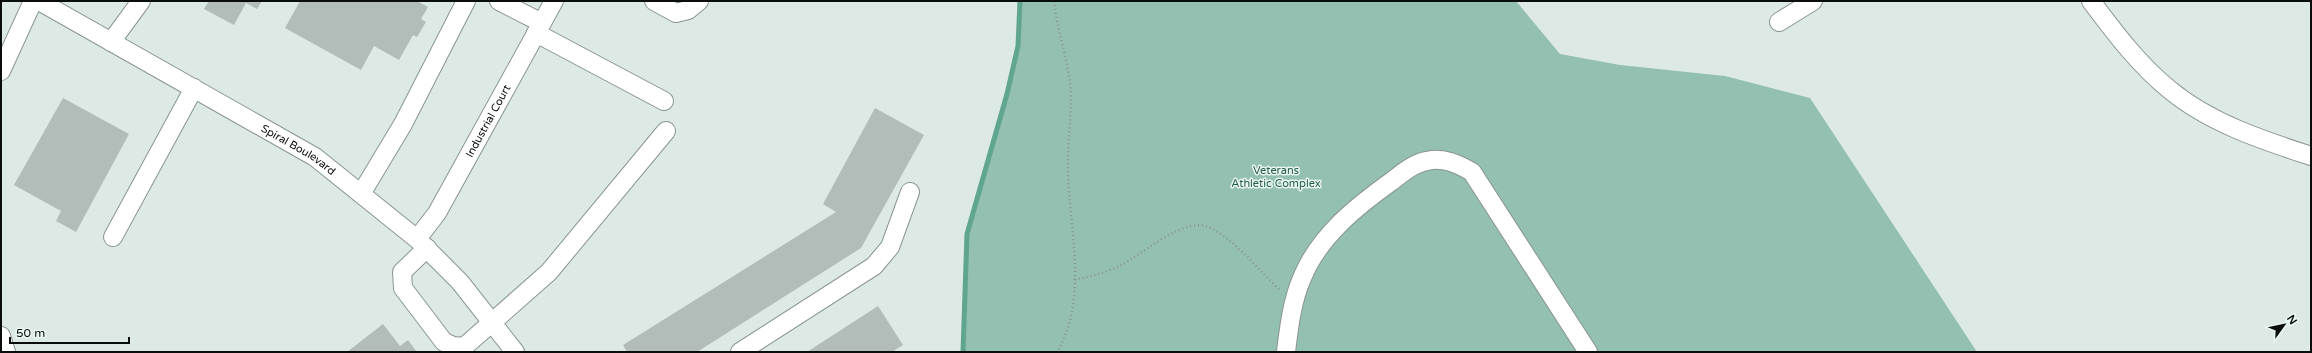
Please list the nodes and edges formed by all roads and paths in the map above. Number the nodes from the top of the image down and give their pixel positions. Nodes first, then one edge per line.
1 (33, 1) edge
2 (39, 1) edge
3 (141, 1) edge
4 (466, 1) edge
5 (499, 1) edge
6 (554, 1) edge
7 (654, 1) edge
8 (699, 1) edge
9 (1054, 1) edge
10 (1813, 1) edge
11 (2091, 1) edge
12 (1779, 22) dead end
13 (539, 28) junction
14 (111, 42) junction
15 (1, 71) edge
16 (194, 88) junction
17 (664, 101) dead end
18 (666, 131) dead end
19 (2311, 156) edge
20 (910, 192) dead end
21 (362, 194) junction
22 (113, 236) dead end
23 (422, 244) junction
24 (1075, 280) junction
25 (1295, 301) junction
26 (491, 322) junction
27 (1, 336) edge
28 (465, 349) edge
29 (6, 352) edge
30 (515, 352) edge
31 (740, 352) edge
32 (1057, 352) edge
33 (1286, 352) edge
34 (1588, 352) edge

1 - 15 street
2 - 14 street, Spiral Boulevard
3 - 14 street
4 - 21 street
5 - 13 street
6 - 13 street, Industrial Court
7 - 8 street
9 - 24 path
10 - 12 street
11 - 19 street
13 - 17 street
13 - 23 street, Industrial Court
14 - 16 street, Spiral Boulevard
16 - 21 street, Spiral Boulevard
16 - 22 street
18 - 26 street
20 - 31 street
21 - 23 street, Spiral Boulevard
23 - 26 street, Spiral Boulevard
23 - 28 street, Industrial Court
24 - 25 path
24 - 32 path
25 - 33 street
25 - 34 street
26 - 28 street
26 - 30 street, Spiral Boulevard
27 - 29 street

